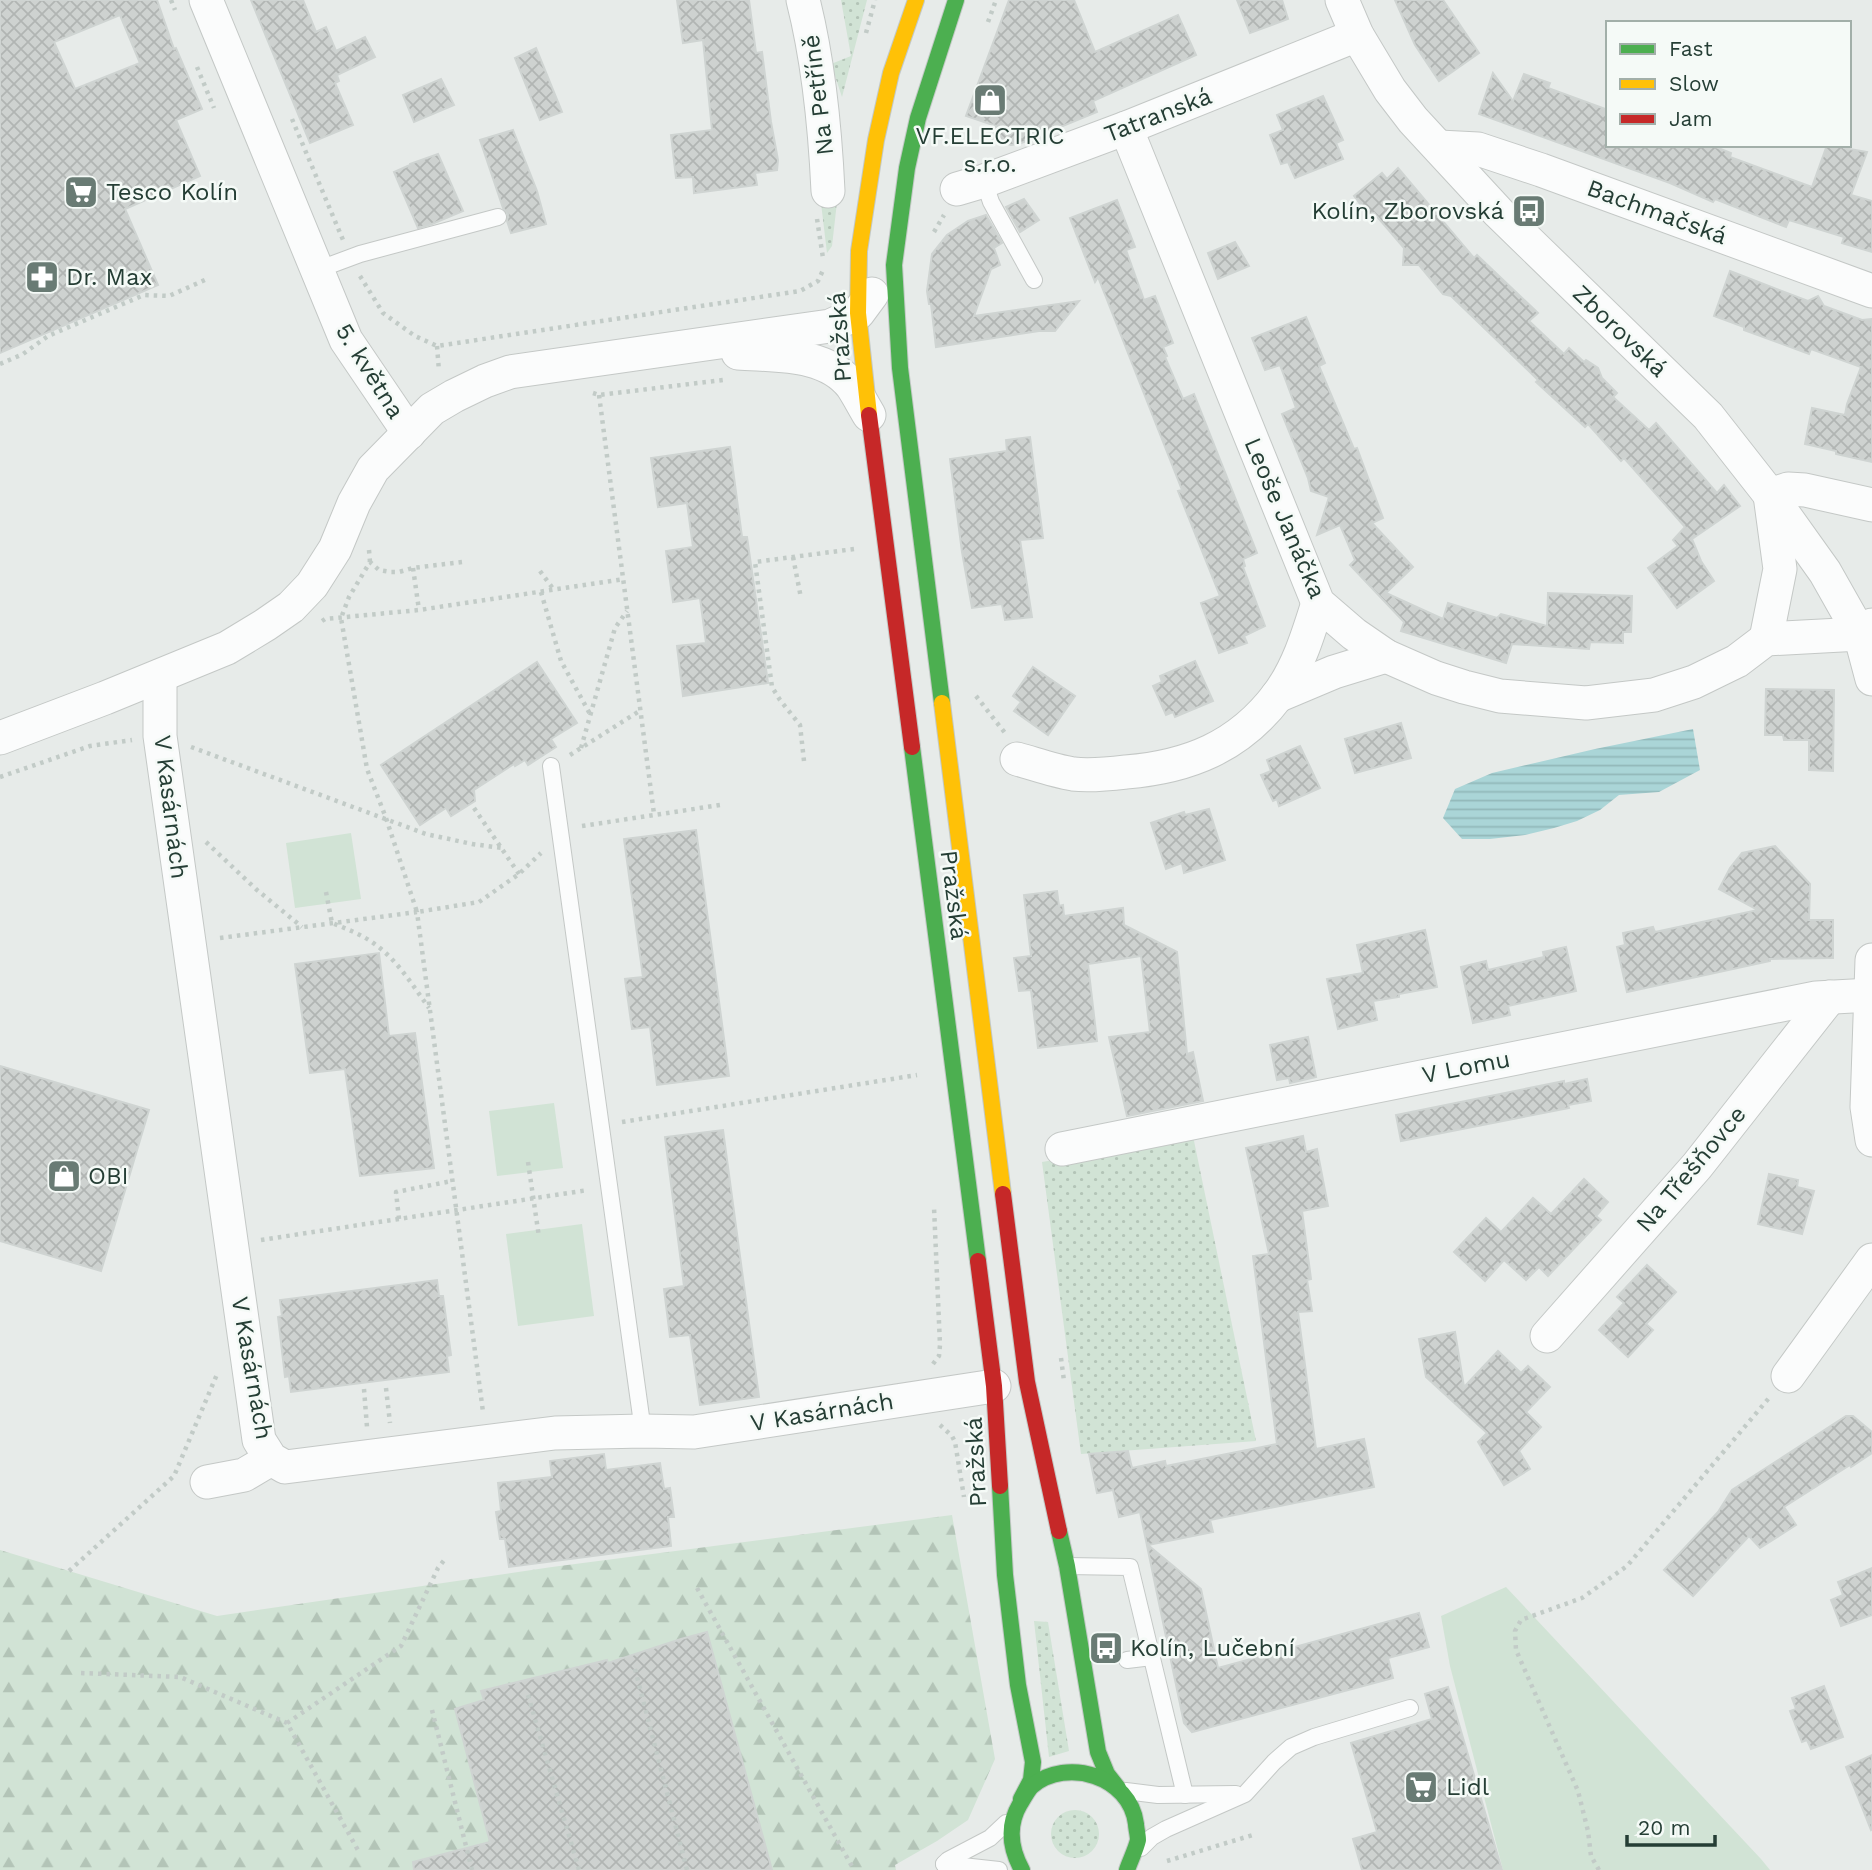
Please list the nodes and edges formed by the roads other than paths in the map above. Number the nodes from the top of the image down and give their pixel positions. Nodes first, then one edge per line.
1 (206, 0) edge
2 (803, 0) edge
3 (916, 0) edge
4 (956, 0) edge
5 (1342, 0) edge
6 (1357, 35) junction
7 (1126, 128) junction
8 (1439, 147) junction
9 (977, 191) joint
10 (822, 203) road end
11 (498, 217) dead end
12 (894, 265) junction
13 (317, 270) junction
14 (1034, 280) dead end
15 (1872, 291) edge
16 (858, 313) junction
17 (679, 348) junction
18 (900, 368) junction
19 (869, 415) junction
20 (408, 433) junction
21 (1770, 495) junction
22 (1872, 505) edge
23 (1318, 603) junction
24 (1866, 629) edge
25 (1766, 639) junction
26 (1386, 656) junction
27 (160, 676) junction
28 (1872, 680) edge
29 (1277, 696) junction
30 (0, 738) edge
31 (1017, 759) road end
32 (551, 766) road end
33 (1872, 960) edge
34 (1871, 995) edge
35 (1830, 997) junction
36 (1872, 1140) edge
37 (1062, 1149) dead end
38 (1872, 1260) edge
39 (1547, 1336) dead end
40 (1788, 1376) road end
41 (995, 1387) junction
42 (643, 1431) junction
43 (271, 1459) junction
44 (207, 1482) dead end
45 (1068, 1566) junction
46 (1152, 1657) junction
47 (1126, 1660) dead end
48 (1410, 1708) dead end
49 (1118, 1788) junction
50 (1245, 1794) junction
51 (1185, 1795) junction
52 (1019, 1802) junction
53 (1129, 1866) edge
54 (999, 1870) edge
55 (1022, 1870) edge

1 - 13 street, 5. května
2 - 10 street, Na Petříně
3 - 16 street, Pražská
4 - 12 street, Pražská
5 - 6 street, Zborovská
6 - 7 street, Tatranská
6 - 8 street, Zborovská
7 - 9 street, Tatranská
7 - 23 street, Leoše Janáčka
8 - 15 street, Bachmačská
8 - 21 street, Zborovská
9 - 14 lane
11 - 13 lane
12 - 16 street
12 - 18 street, Pražská
13 - 20 street, 5. května
16 - 17 street, 5. května
16 - 18 street
16 - 19 street, Pražská
17 - 19 street, 5. května
17 - 20 street, 5. května
18 - 45 street, Pražská
19 - 41 street, Pražská
20 - 27 street
21 - 22 street
21 - 24 street, Zborovská
21 - 25 street
23 - 26 street, Leoše Janáčka
23 - 29 street
24 - 25 street
24 - 28 street, Zborovská
25 - 26 street, Leoše Janáčka
26 - 29 street
27 - 30 street
27 - 43 street, V Kasárnách
29 - 31 street
32 - 42 lane
33 - 34 street
34 - 35 street, V Lomu
34 - 36 street
35 - 37 street, V Lomu
35 - 39 street, Na Třešňovce
38 - 40 street
41 - 42 street, V Kasárnách
41 - 52 street, Pražská
42 - 43 street, V Kasárnách
43 - 44 street
45 - 46 lane
45 - 49 street, Pražská
46 - 47 lane
46 - 51 lane
48 - 50 lane
49 - 51 lane
49 - 52 street
49 - 53 street, Pražská
50 - 51 lane
50 - 53 lane
52 - 54 lane
52 - 55 street, Pražská

